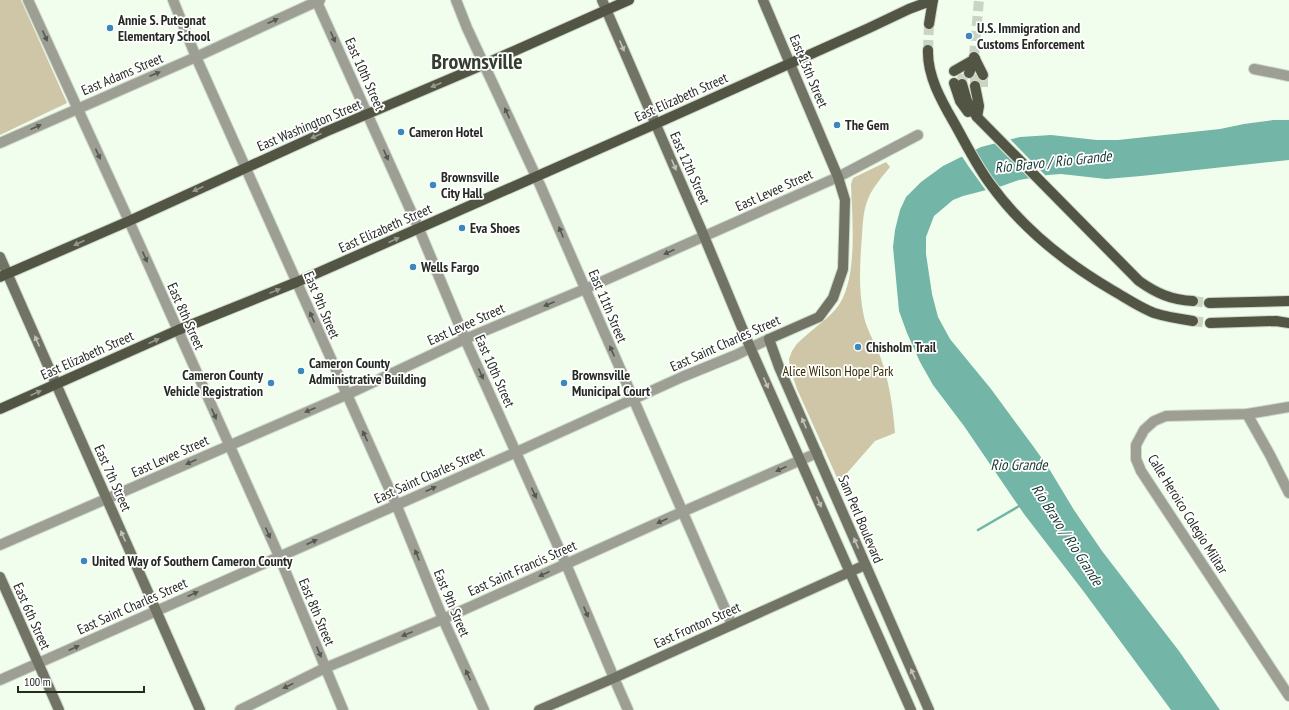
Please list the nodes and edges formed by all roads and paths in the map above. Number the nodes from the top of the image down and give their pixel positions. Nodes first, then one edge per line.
1 (28, 0) edge
2 (173, 0) edge
3 (317, 0) edge
4 (456, 0) edge
5 (602, 0) edge
6 (629, 0) edge
7 (763, 0) edge
8 (933, 0) edge
9 (607, 10) junction
10 (929, 24) tunnel mouth
11 (928, 50) tunnel mouth
12 (196, 57) junction
13 (974, 58) joint
14 (791, 63) junction
15 (485, 64) junction
16 (1254, 68) dead end
17 (1289, 76) edge
18 (77, 108) junction
19 (367, 114) junction
20 (977, 117) junction
21 (656, 123) junction
22 (918, 135) dead end
23 (0, 143) edge
24 (246, 167) junction
25 (537, 177) junction
26 (838, 177) junction
27 (129, 221) junction
28 (419, 228) junction
29 (704, 236) junction
30 (0, 257) edge
31 (843, 269) joint
32 (4, 276) edge
33 (297, 282) junction
34 (585, 289) junction
35 (1289, 301) edge
36 (1193, 302) tunnel mouth
37 (1209, 303) tunnel mouth
38 (1193, 322) tunnel mouth
39 (1210, 323) tunnel mouth
40 (1289, 323) edge
41 (178, 330) junction
42 (465, 338) junction
43 (769, 339) junction
44 (750, 347) junction
45 (56, 384) junction
46 (346, 395) junction
47 (633, 400) junction
48 (1289, 407) edge
49 (0, 410) edge
50 (1247, 414) junction
51 (228, 445) junction
52 (515, 452) junction
53 (817, 453) junction
54 (801, 460) junction
55 (1289, 493) edge
56 (107, 499) junction
57 (396, 504) junction
58 (682, 512) junction
59 (0, 545) edge
60 (278, 556) junction
61 (566, 564) junction
62 (866, 565) junction
63 (850, 572) junction
64 (0, 577) edge
65 (156, 610) junction
66 (443, 619) junction
67 (732, 625) junction
68 (38, 664) junction
69 (325, 668) junction
70 (614, 678) junction
71 (0, 680) edge
72 (1289, 696) edge
73 (59, 710) edge
74 (200, 710) edge
75 (240, 710) edge
76 (344, 710) edge
77 (484, 710) edge
78 (539, 710) edge
79 (628, 710) edge
80 (912, 710) edge
81 (929, 710) edge

1 -> 18 street, East 8th Street
2 - 12 street, East 9th Street
12 -> 3 street, East Adams Street
3 -> 19 street, East 10th Street
4 - 15 street, East 11th Street
5 - 9 main road, East 12th Street
6 - 9 main road, East Washington Street
7 - 14 main road, East 13th Street
8 - 10 main road
8 - 14 main road, East Elizabeth Street
9 - 15 main road, East Washington Street
9 -> 21 main road, East 12th Street
11 - 38 main road
18 -> 12 street, East Adams Street
12 - 24 street, East 9th Street
13 - 13 main road
14 - 21 main road, East Elizabeth Street
14 - 26 main road, East 13th Street
15 -> 19 main road, East Washington Street
25 -> 15 street, East 11th Street
16 - 17 street
23 -> 18 street, East Adams Street
18 -> 27 street, East 8th Street
19 -> 24 main road, East Washington Street
19 -> 28 street, East 10th Street
20 - 20 main road
20 - 36 main road
21 - 25 main road, East Elizabeth Street
21 -> 29 main road, East 12th Street
22 - 26 street, East Levee Street
24 -> 27 main road, East Washington Street
24 - 33 street, East 9th Street
25 - 28 main road, East Elizabeth Street
34 -> 25 street, East 11th Street
26 - 29 street, East Levee Street
26 - 31 main road, East 13th Street
27 -> 32 main road, East Washington Street
27 -> 41 street, East 8th Street
33 -> 28 main road, East Elizabeth Street
28 - 42 street, East 10th Street
29 -> 34 street, East Levee Street
29 - 44 main road, East 12th Street
30 - 32 main road, East 7th Street
31 - 43 main road, East Saint Charles Street
45 -> 32 main road, East 7th Street
41 -> 33 main road, East Elizabeth Street
46 -> 33 street, East 9th Street
34 -> 42 street, East Levee Street
47 -> 34 street, East 11th Street
35 - 37 main road
39 - 40 main road
45 -> 41 main road, East Elizabeth Street
41 -> 51 street, East 8th Street
42 - 46 street, East Levee Street
42 -> 52 street, East 10th Street
43 - 44 street, East Saint Charles Street
53 -> 43 main road, Sam Perl Boulevard
44 - 47 street, East Saint Charles Street
44 -> 54 main road
49 -> 45 main road, East Elizabeth Street
45 - 56 main road, East 7th Street
46 -> 51 street, East Levee Street
57 -> 46 street, East 9th Street
47 - 52 street, East Saint Charles Street
47 - 58 street, East 11th Street
48 - 50 street, Calle Heroico Colegio Militar
50 - 55 street
50 - 72 street, Calle Heroico Colegio Militar
51 -> 56 street, East Levee Street
51 -> 60 street, East 8th Street
57 -> 52 street, East Saint Charles Street
52 -> 61 street, East 10th Street
53 - 54 street, East Saint Francis Street
62 -> 53 main road, Sam Perl Boulevard
54 -> 58 street, East Saint Francis Street
54 -> 63 main road
56 - 59 street, East Levee Street
65 -> 56 main road, East 7th Street
60 -> 57 street, East Saint Charles Street
66 -> 57 street, East 9th Street
58 -> 61 street, East Saint Francis Street
58 - 67 street, East 11th Street
65 -> 60 street, East Saint Charles Street
60 -> 69 street, East 8th Street
61 -> 66 street, East Saint Francis Street
61 -> 70 street, East 10th Street
62 - 63 main road, East Fronton Street
81 -> 62 main road, Sam Perl Boulevard
63 - 67 main road, East Fronton Street
63 - 80 main road
64 - 68 main road, East 6th Street
68 -> 65 street, East Saint Charles Street
65 - 74 main road, East 7th Street
66 -> 69 street, East Saint Francis Street
77 -> 66 street, East 9th Street
67 - 70 main road, East Fronton Street
68 - 71 street, East Saint Charles Street
68 - 73 main road, East 6th Street
69 -> 75 street, East Saint Francis Street
69 - 76 street, East 8th Street
70 - 78 main road, East Fronton Street
70 - 79 street, East 10th Street

